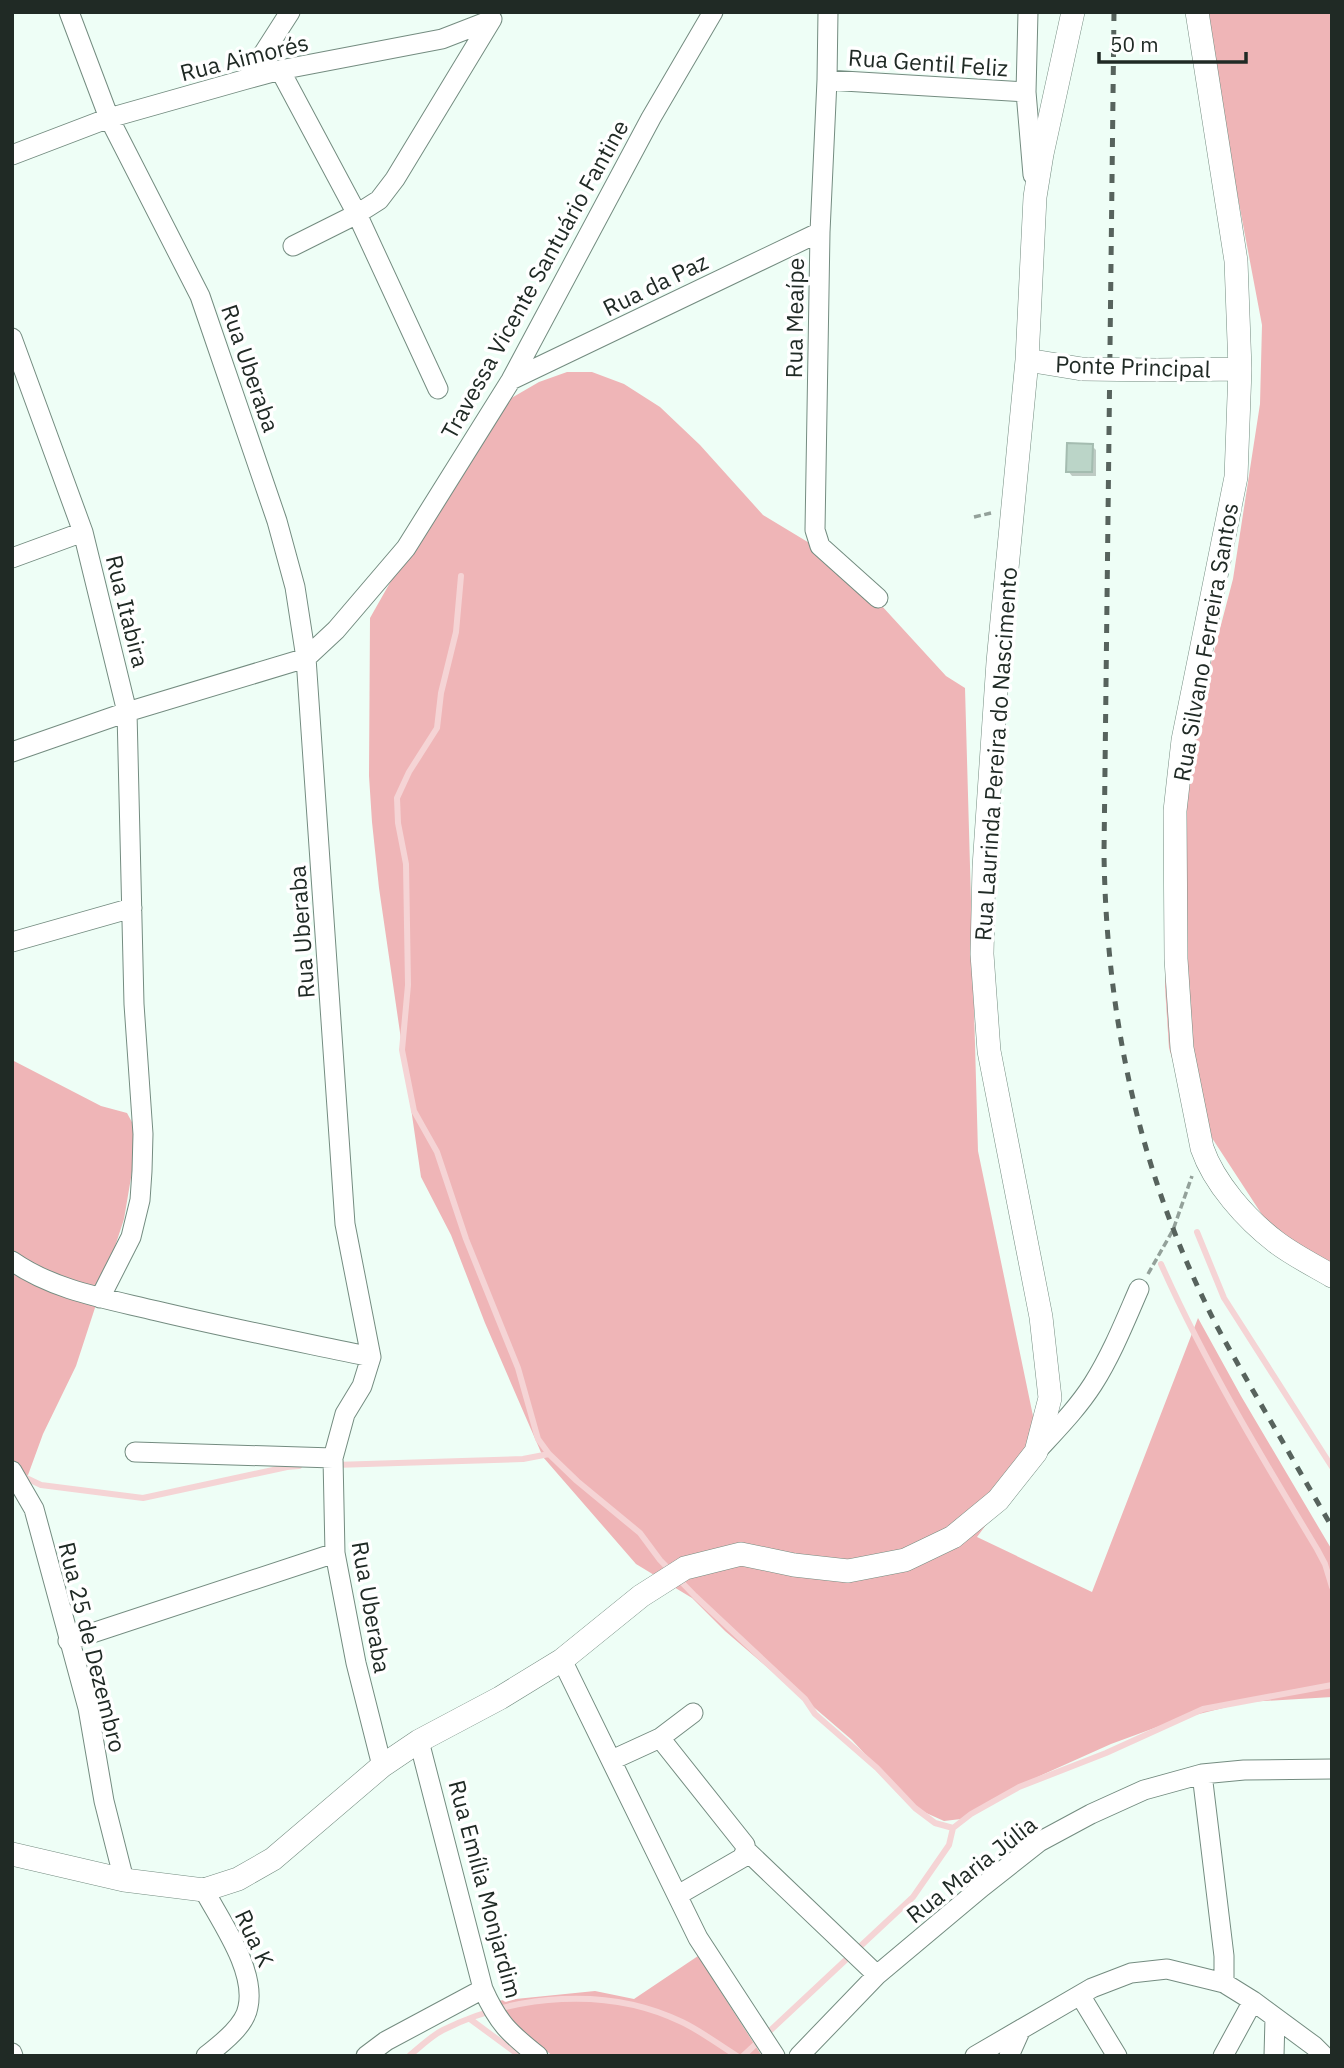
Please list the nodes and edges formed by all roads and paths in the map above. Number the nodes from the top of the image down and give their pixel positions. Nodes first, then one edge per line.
1 (69, 12) edge
2 (290, 12) edge
3 (713, 12) edge
4 (828, 12) edge
5 (1028, 12) edge
6 (1073, 12) edge
7 (1197, 12) edge
8 (494, 16) edge
9 (280, 70) junction
10 (247, 79) junction
11 (827, 80) junction
12 (1026, 92) junction
13 (109, 118) junction
14 (12, 155) edge
15 (1035, 197) junction
16 (357, 214) junction
17 (820, 232) junction
18 (293, 246) dead end
19 (15, 350) edge
20 (1027, 360) junction
21 (1240, 369) junction
22 (511, 380) junction
23 (438, 389) dead end
24 (83, 532) junction
25 (12, 558) edge
26 (878, 598) dead end
27 (306, 658) junction
28 (127, 712) junction
29 (12, 752) edge
30 (132, 908) junction
31 (12, 942) edge
32 (1202, 1148) junction
33 (12, 1261) edge
34 (1332, 1276) edge
35 (1139, 1289) joint
36 (100, 1298) junction
37 (371, 1357) junction
38 (135, 1452) dead end
39 (1036, 1452) junction
40 (333, 1458) junction
41 (12, 1471) edge
42 (335, 1553) junction
43 (68, 1641) junction
44 (562, 1660) junction
45 (693, 1713) dead end
46 (660, 1738) junction
47 (422, 1750) junction
48 (612, 1760) junction
49 (382, 1766) junction
50 (1332, 1769) edge
51 (1202, 1774) junction
52 (746, 1850) junction
53 (12, 1854) edge
54 (124, 1880) junction
55 (205, 1890) junction
56 (678, 1895) junction
57 (877, 1975) junction
58 (1224, 1983) junction
59 (483, 1989) junction
60 (1080, 1995) junction
61 (1254, 2001) junction
62 (1275, 2018) junction
63 (1021, 2029) junction
64 (206, 2056) edge
65 (366, 2056) edge
66 (538, 2056) edge
67 (775, 2056) edge
68 (799, 2056) edge
69 (975, 2056) edge
70 (1009, 2056) edge
71 (1117, 2056) edge
72 (1223, 2056) edge
73 (1274, 2056) edge
74 (1324, 2056) edge

1 - 13 street, Rua Uberaba
2 - 10 street
3 - 22 street, Travessa Vicente Santuário Fantine
4 - 11 street, Rua Meaípe
5 - 12 street
6 - 15 street, Rua Laurinda Pereira do Nascimento
7 - 21 street, Rua Silvano Ferreira Santos
8 - 9 street, Rua Aimorés
8 - 16 street
9 - 10 street, Rua Aimorés
9 - 16 street
10 - 13 street, Rua Aimorés
11 - 12 street, Rua Gentil Feliz
11 - 17 street, Rua Meaípe
12 - 15 street
13 - 14 street, Rua Aimorés
13 - 27 street, Rua Uberaba
15 - 20 street, Rua Laurinda Pereira do Nascimento
16 - 18 street
16 - 23 street
17 - 22 street, Rua da Paz
17 - 26 street, Rua Meaípe
19 - 24 street, Rua Itabira
20 - 21 street, Ponte Principal, bridge
20 - 39 street, Rua Laurinda Pereira do Nascimento
21 - 32 street, Rua Silvano Ferreira Santos
22 - 27 street, Travessa Vicente Santuário Fantine
24 - 25 street
24 - 28 street, Rua Itabira
27 - 28 street
27 - 37 street, Rua Uberaba
28 - 29 street
28 - 30 street, Rua Itabira
30 - 31 street
30 - 36 street, Rua Itabira
32 - 34 street, Rua Silvano Ferreira Santos
32 - 35 path
33 - 36 street
35 - 39 street
36 - 37 street
37 - 40 street, Rua Uberaba
38 - 40 street
39 - 44 street, Rua Laurinda Pereira do Nascimento
40 - 42 street, Rua Uberaba
41 - 43 street, Rua 25 de Dezembro
42 - 43 street
42 - 49 street, Rua Uberaba
43 - 54 street, Rua 25 de Dezembro
44 - 47 street, Rua Laurinda Pereira do Nascimento
44 - 48 street
45 - 46 street
46 - 48 street
46 - 52 street
47 - 49 street, Rua Laurinda Pereira do Nascimento
47 - 59 street, Rua Emília Monjardim
48 - 56 street
49 - 55 street, Rua Laurinda Pereira do Nascimento
50 - 51 street, Rua Maria Júlia
51 - 57 street, Rua Maria Júlia
51 - 58 street
52 - 56 street
52 - 57 street
53 - 54 street, Rua Laurinda Pereira do Nascimento
54 - 55 street, Rua Laurinda Pereira do Nascimento
55 - 64 street, Rua K
56 - 67 street
57 - 68 street, Rua Maria Júlia
58 - 60 street
58 - 61 street
59 - 65 street
59 - 66 street, Rua Emília Monjardim
60 - 63 street
60 - 71 street
61 - 62 street
61 - 72 street
62 - 73 street
62 - 74 street
63 - 69 street
63 - 70 street

